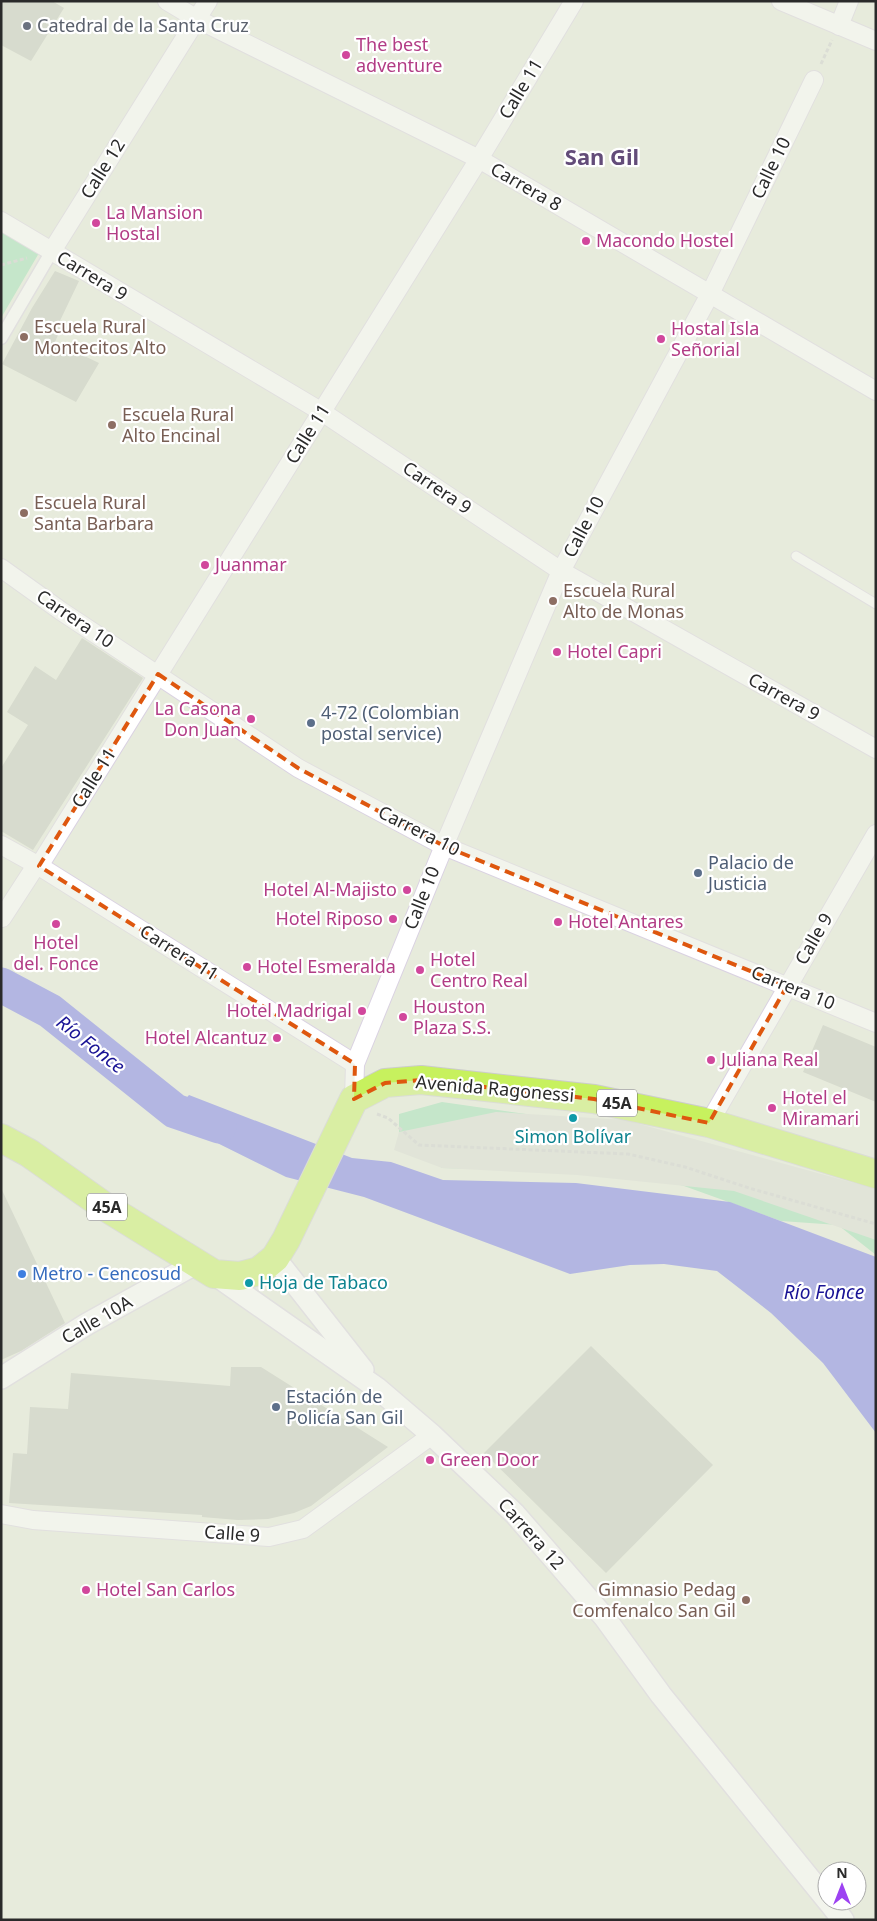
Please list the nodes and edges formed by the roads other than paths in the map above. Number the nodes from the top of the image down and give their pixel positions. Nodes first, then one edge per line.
1 (167, 1) edge
2 (208, 1) edge
3 (574, 1) edge
4 (781, 1) edge
5 (849, 1) edge
6 (197, 19) junction
7 (839, 26) junction
8 (876, 41) edge
9 (814, 80) road end
10 (479, 159) junction
11 (1, 221) edge
12 (52, 252) junction
13 (710, 294) junction
14 (1, 338) edge
15 (876, 391) edge
16 (322, 412) junction
17 (796, 556) dead end
18 (1, 568) edge
19 (561, 571) junction
20 (876, 604) edge
21 (158, 674) junction
22 (876, 749) edge
23 (876, 834) edge
24 (1, 845) edge
25 (444, 846) junction
26 (38, 865) junction
27 (2, 918) edge
28 (787, 986) junction
29 (876, 1023) edge
30 (355, 1064) junction
31 (350, 1109) junction
32 (709, 1123) junction
33 (1, 1138) edge
34 (876, 1174) edge
35 (281, 1249) junction
36 (204, 1269) junction
37 (1, 1378) edge
38 (377, 1388) junction
39 (432, 1435) junction
40 (1, 1514) edge
41 (817, 1889) edge

1 - 6 street, Carrera 8
2 - 6 street, Calle 12
3 - 10 street, Calle 11
4 - 7 street
5 - 7 street
6 - 10 street, Carrera 8
6 - 12 street, Calle 12
7 - 8 street
9 - 13 street, Calle 10
10 - 13 street, Carrera 8
10 - 16 street, Calle 11
11 - 12 street, Carrera 9
12 - 14 street, Calle 12
12 - 16 street, Carrera 9
13 - 15 street, Carrera 8
13 - 19 street, Calle 10
16 - 19 street, Carrera 9
16 - 21 street, Calle 11
17 - 20 lane
18 - 21 street, Carrera 10
19 - 22 street, Carrera 9
19 - 25 street, Calle 10
21 - 25 street, Carrera 10
21 - 26 street, Calle 11
23 - 28 street, Calle 9
24 - 26 street, Carrera 11
25 - 28 street, Carrera 10
25 - 30 street, Calle 10
26 - 27 street, Calle 11
26 - 30 street, Carrera 11
28 - 29 street, Carrera 10
28 - 32 street, Calle 9
30 - 31 street, Calle 10
31 - 32 highway, Avenida Ragonessi / 45A
31 - 35 highway, 45A
32 - 34 highway, Avenida Ragonessi / 45A
33 - 36 highway, 45A
35 - 36 highway, 45A
35 - 38 street
36 - 37 street, Calle 10A
36 - 38 street, Carrera 12
38 - 39 street, Carrera 12
39 - 40 street, Calle 9
39 - 41 street, Carrera 12

